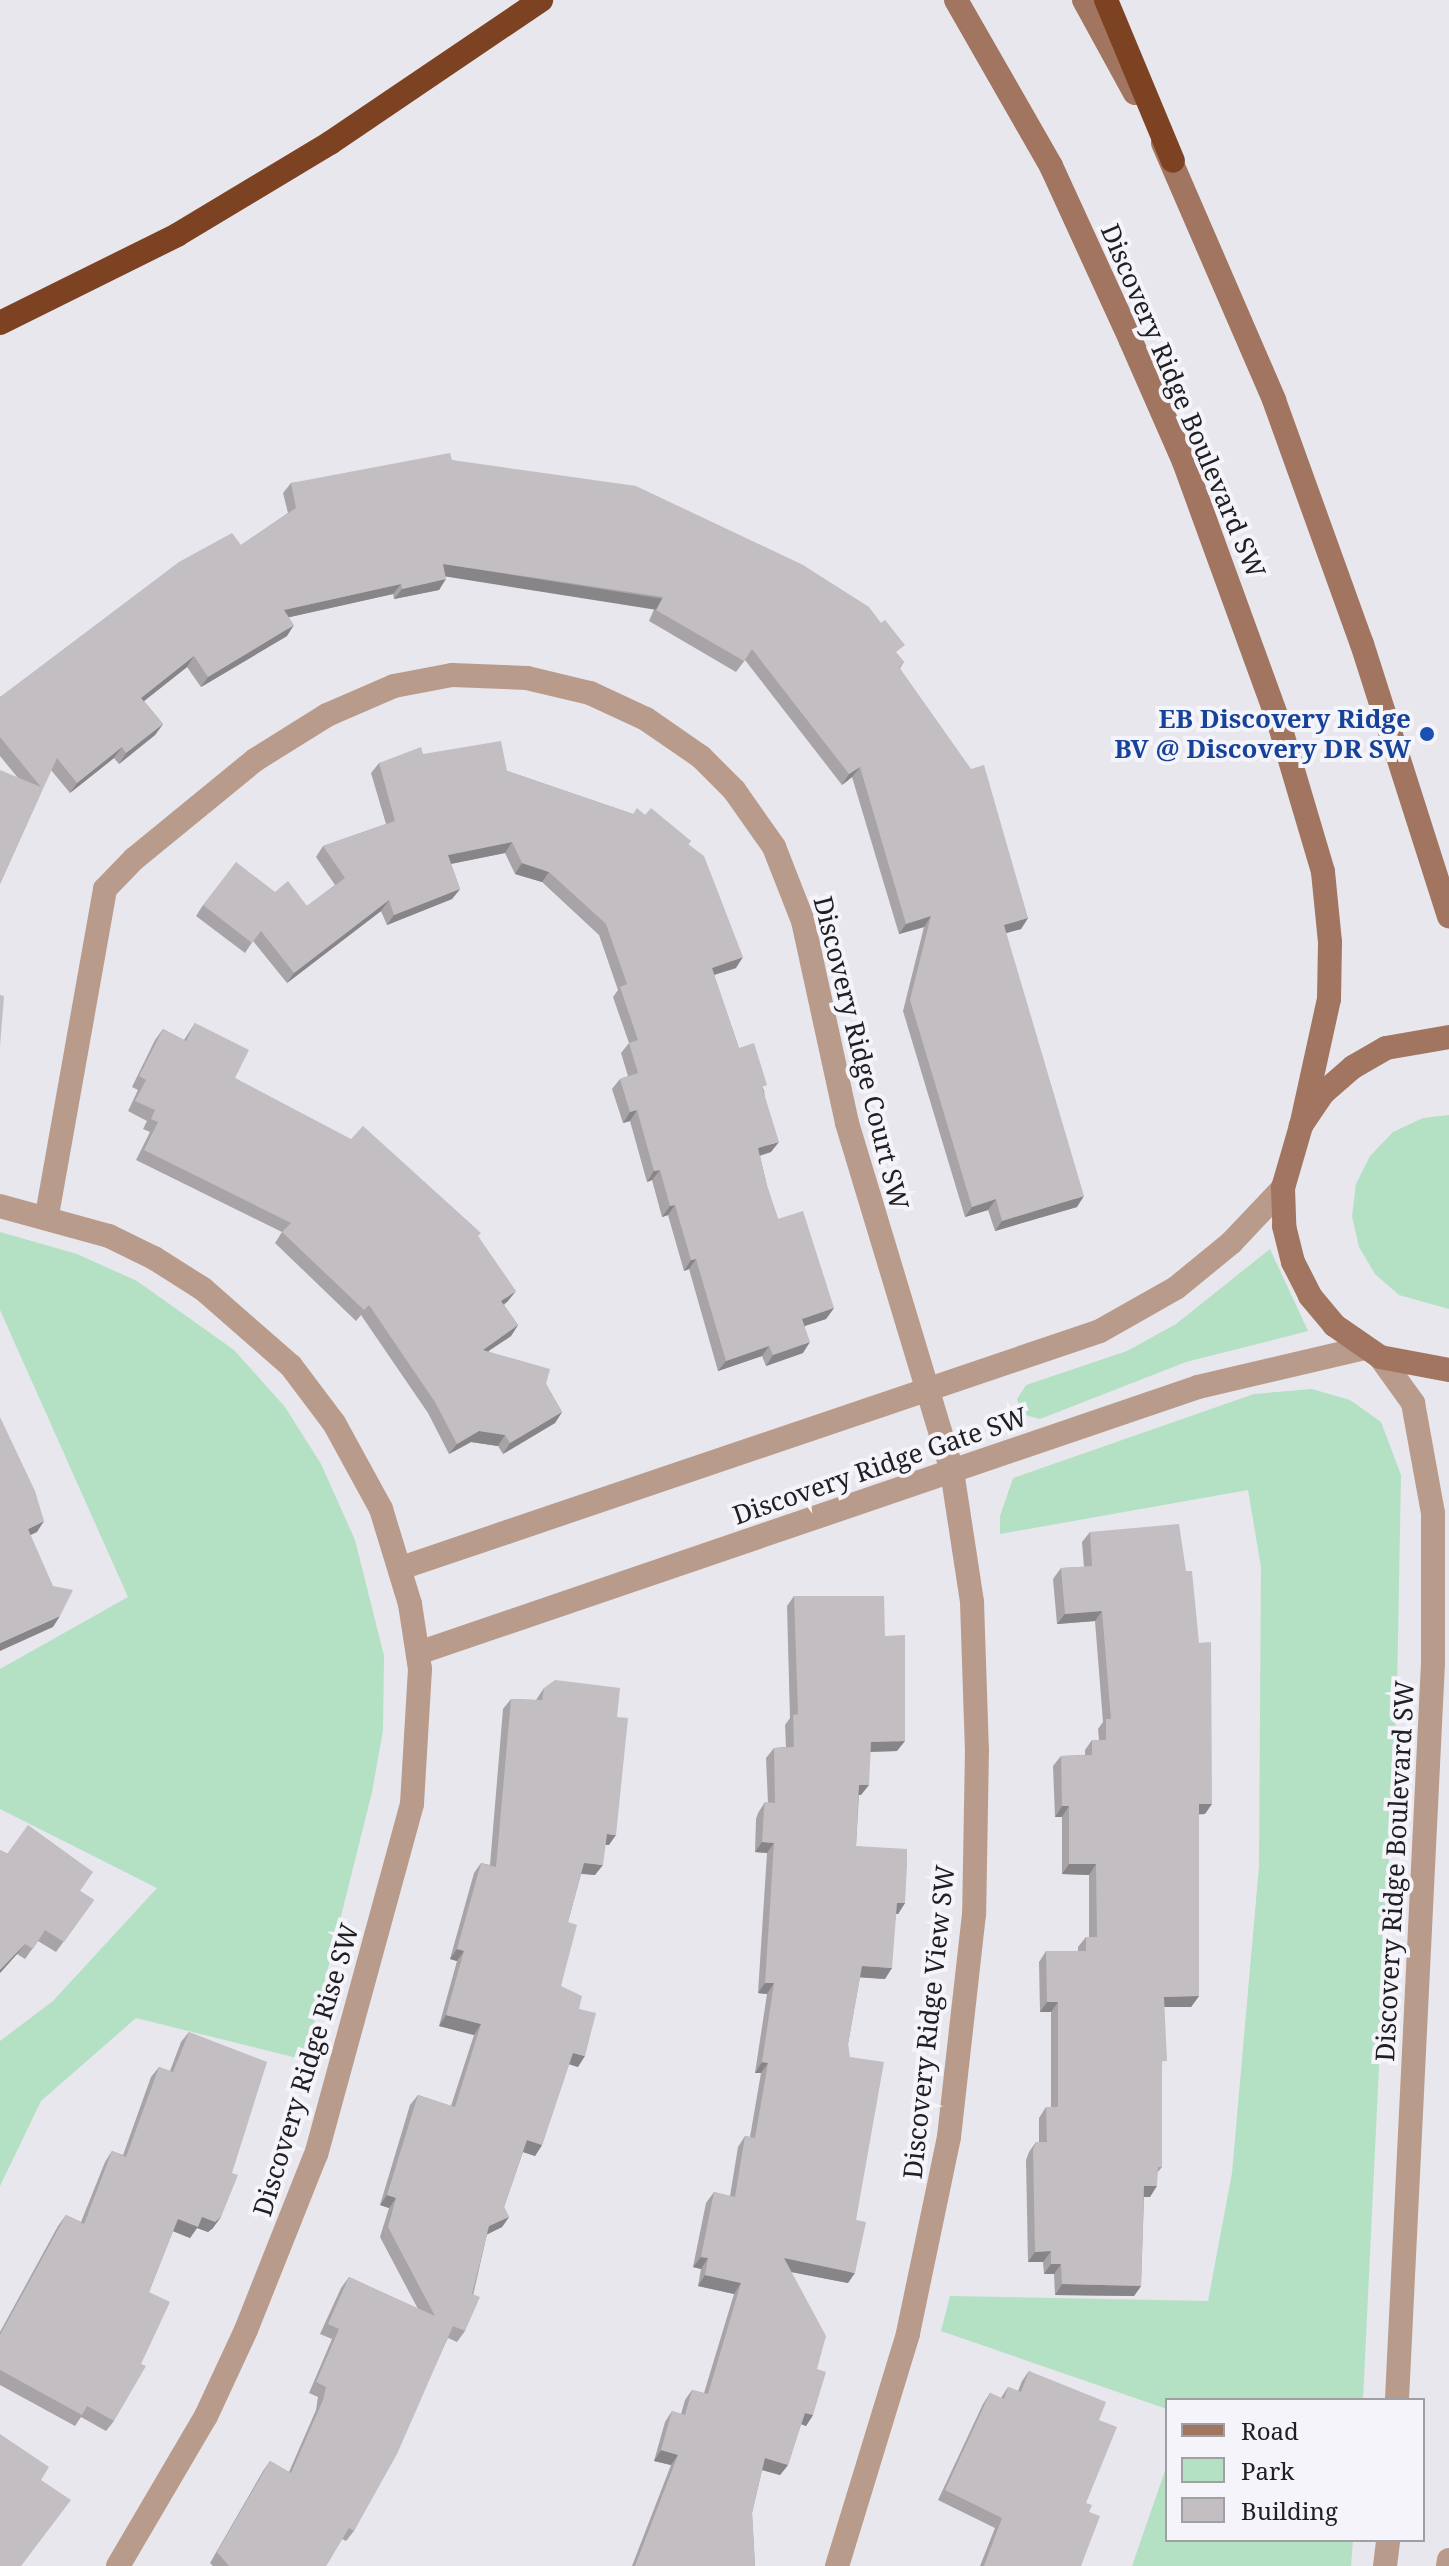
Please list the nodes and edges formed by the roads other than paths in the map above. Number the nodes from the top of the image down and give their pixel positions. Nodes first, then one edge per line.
1 (520, 0) edge
2 (541, 0) edge
3 (956, 0) edge
4 (1084, 0) edge
5 (1106, 0) edge
6 (447, 59) junction
7 (1173, 161) junction
8 (0, 323) edge
9 (1449, 916) edge
10 (1449, 1037) edge
11 (1301, 1126) junction
12 (1283, 1188) junction
13 (0, 1206) edge
14 (47, 1215) junction
15 (1372, 1353) junction
16 (1449, 1370) edge
17 (931, 1391) junction
18 (952, 1471) junction
19 (401, 1568) junction
20 (418, 1653) junction
21 (1397, 2398) edge
22 (1388, 2542) edge
23 (118, 2566) edge
24 (837, 2566) edge
25 (1385, 2566) edge

1 - 6 highway
2 - 6 highway
3 - 11 street, Discovery Ridge Boulevard SW
4 - 7 street
5 - 7 highway
6 - 8 highway
7 - 9 street
10 - 11 street
11 - 12 street
12 - 15 street
12 - 17 street, Discovery Ridge Gate SW
13 - 14 street, Discovery Ridge Rise SW
14 - 17 street, Discovery Ridge Court SW
14 - 19 street, Discovery Ridge Rise SW
15 - 16 street
15 - 18 street, Discovery Ridge Gate SW
15 - 21 street, Discovery Ridge Boulevard SW
17 - 18 street, Discovery Ridge Court SW
17 - 19 street, Discovery Ridge Gate SW
18 - 20 street, Discovery Ridge Gate SW
18 - 24 street, Discovery Ridge View SW
19 - 20 street, Discovery Ridge Rise SW
20 - 23 street, Discovery Ridge Rise SW
22 - 25 street

